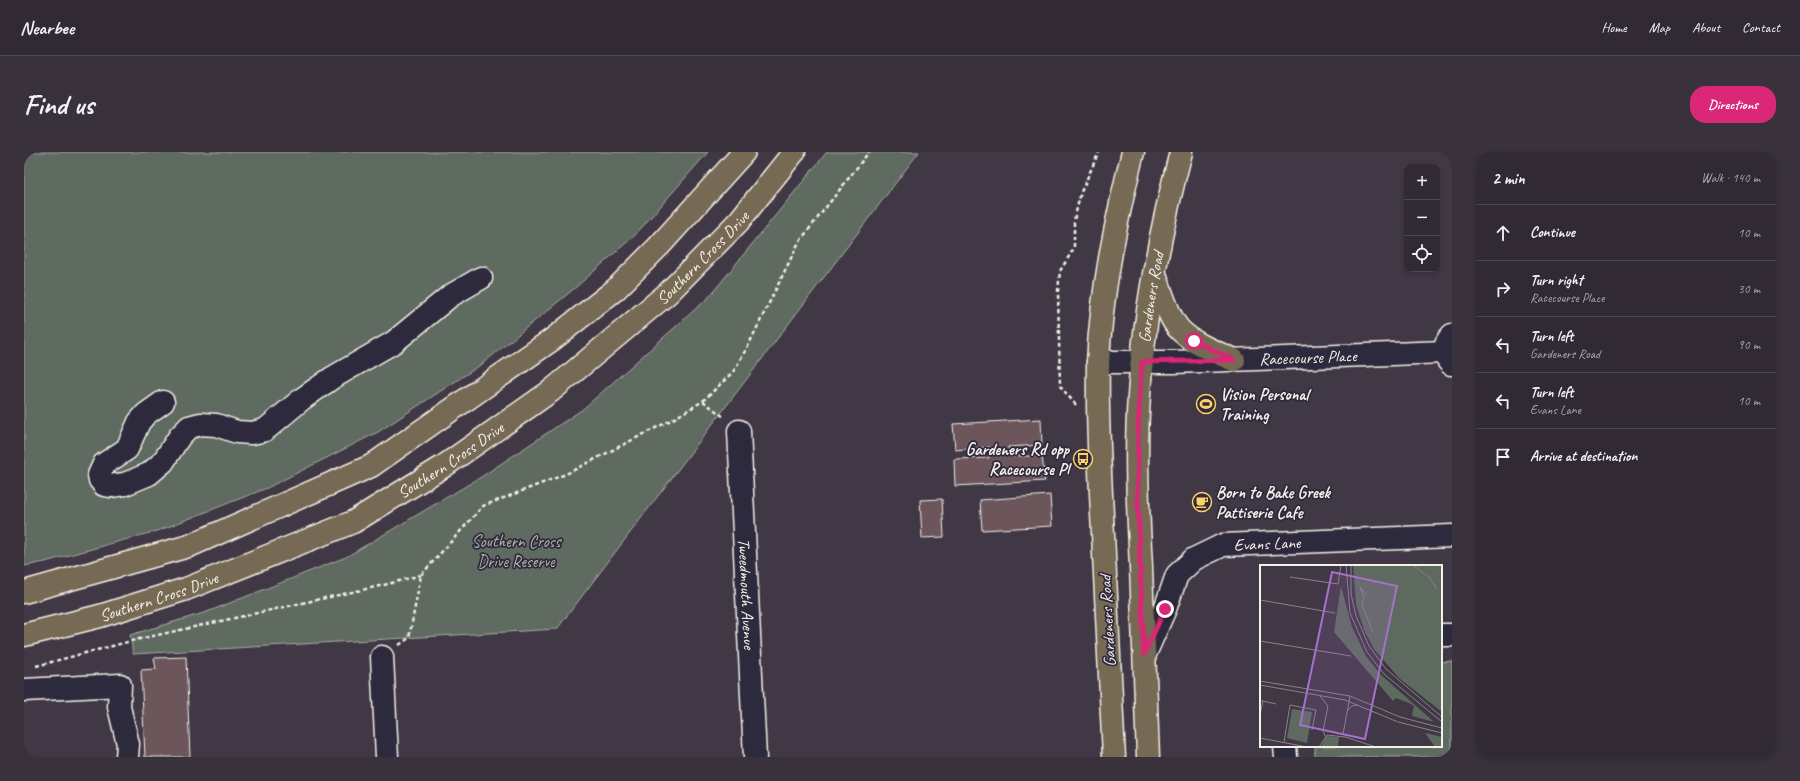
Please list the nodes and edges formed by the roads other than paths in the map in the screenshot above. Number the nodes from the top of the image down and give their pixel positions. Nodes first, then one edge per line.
1 (744, 152) edge
2 (794, 152) edge
3 (1133, 152) edge
4 (1181, 152) edge
5 (1154, 273) junction
6 (481, 278) dead end
7 (1450, 351) edge
8 (1234, 360) junction
9 (1098, 362) junction
10 (1142, 362) junction
11 (163, 402) dead end
12 (739, 431) dead end
13 (1452, 536) edge
14 (24, 592) edge
15 (24, 635) edge
16 (1144, 654) junction
17 (382, 657) road end
18 (24, 690) edge
19 (1285, 747) edge
20 (127, 757) edge
21 (387, 757) edge
22 (755, 757) edge
23 (1114, 757) edge
24 (1148, 757) edge
25 (1286, 757) edge

1 - 14 main road
2 - 15 main road, Southern Cross Drive
3 - 9 main road, Gardeners Road
4 - 5 main road, Gardeners Road
5 - 8 main road
5 - 10 main road, Gardeners Road
6 - 11 street
7 - 8 street, Racecourse Place
8 - 10 street, Racecourse Place
9 - 10 street, Racecourse Place
9 - 23 main road, Gardeners Road
10 - 16 main road, Gardeners Road
12 - 22 street, Tweedmouth Avenue
13 - 16 street, Evans Lane
16 - 24 main road, Gardeners Road
17 - 21 street
18 - 20 street
19 - 25 street

